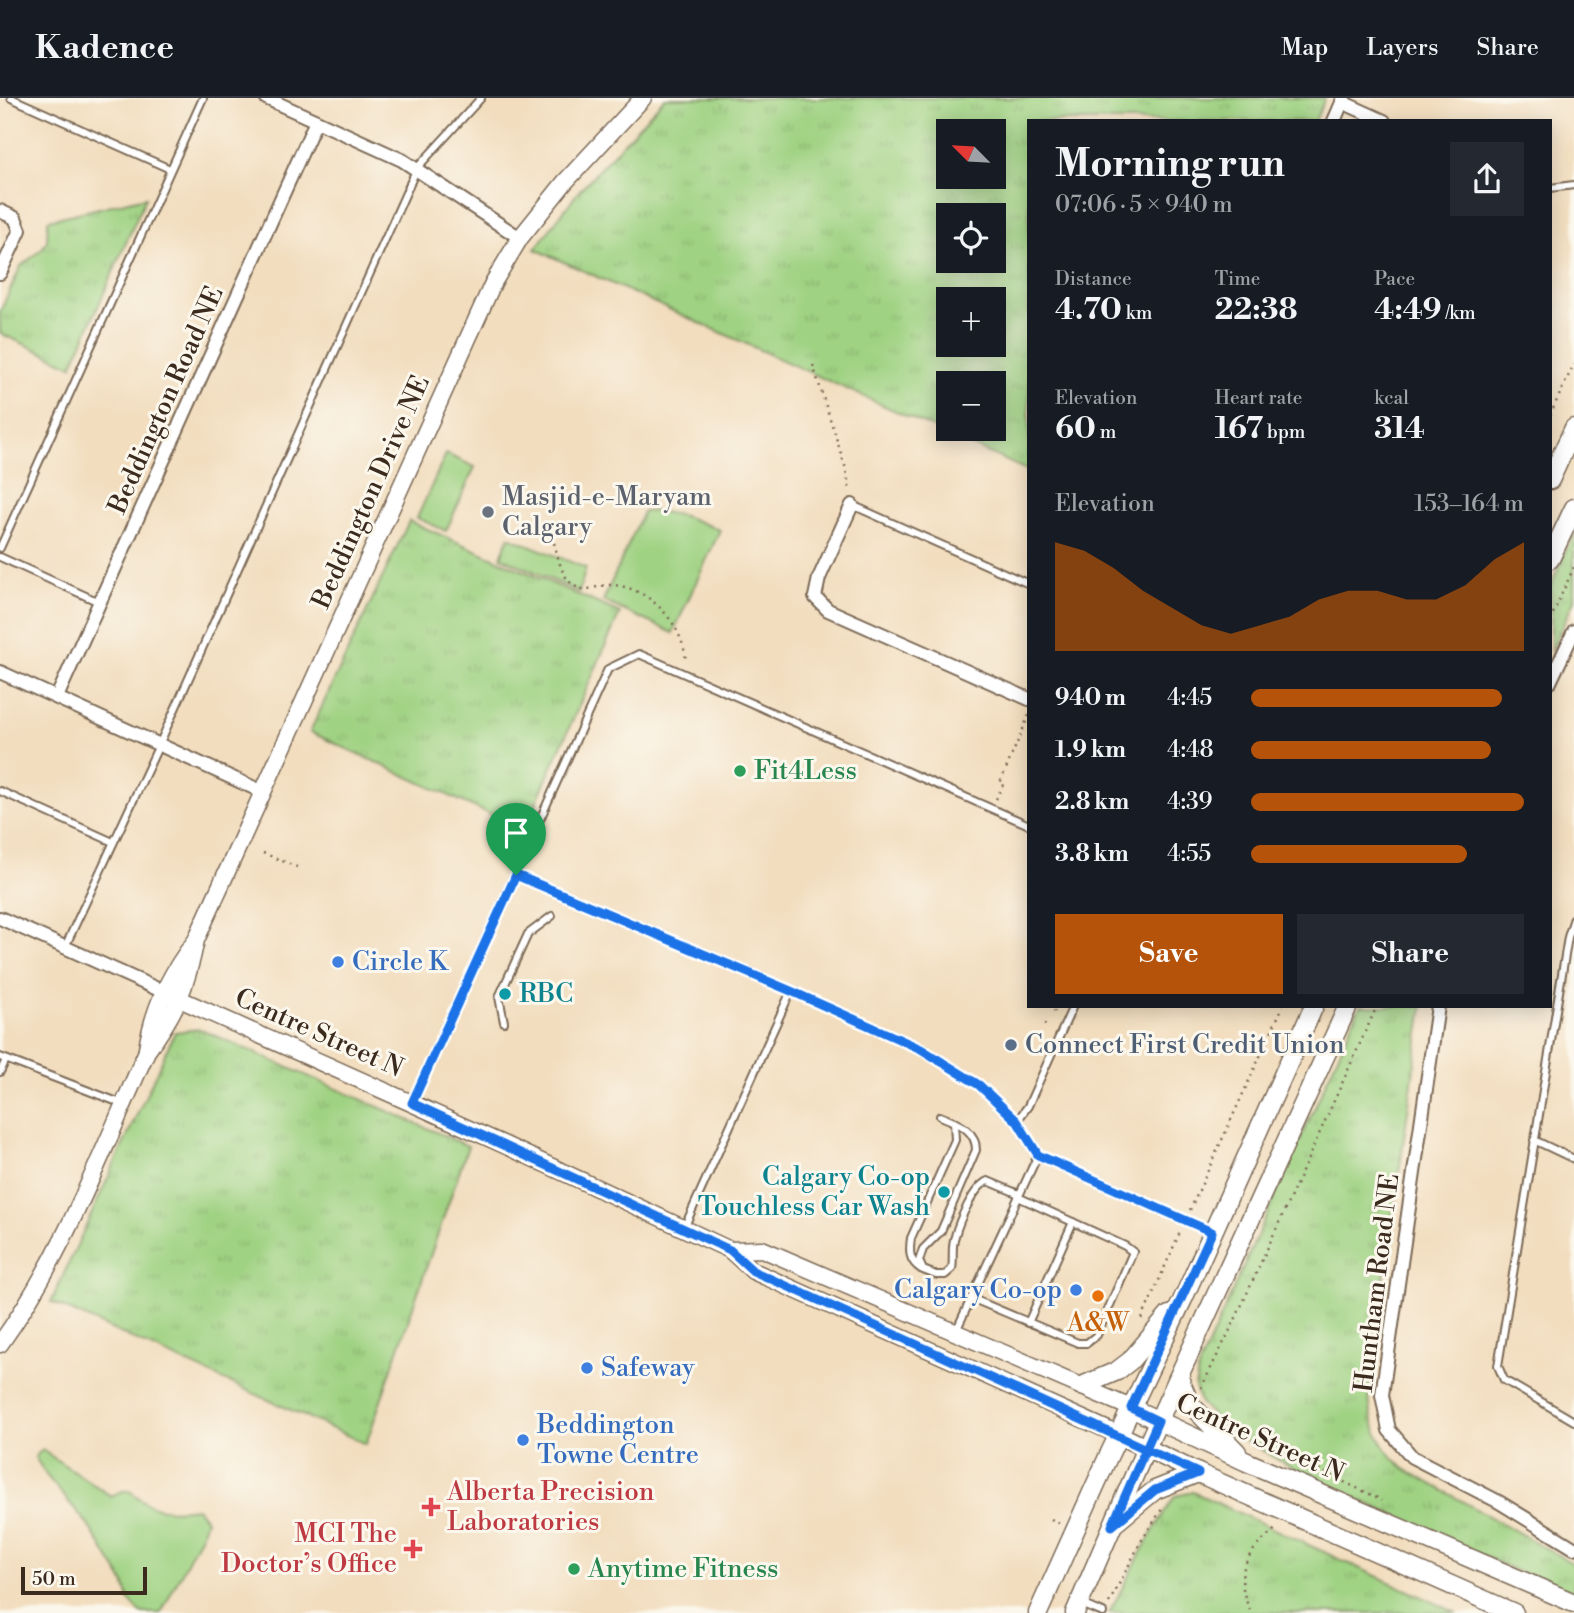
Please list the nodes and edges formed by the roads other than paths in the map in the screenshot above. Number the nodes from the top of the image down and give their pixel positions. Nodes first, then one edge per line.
1 (11, 98) edge
2 (203, 98) edge
3 (266, 98) edge
4 (481, 98) edge
5 (643, 98) edge
6 (1343, 100) edge
7 (1335, 119) edge
8 (1380, 119) edge
9 (316, 121) junction
10 (416, 168) junction
11 (170, 169) junction
12 (1574, 185) edge
13 (1552, 188) edge
14 (0, 211) edge
15 (520, 237) junction
16 (0, 274) edge
17 (1574, 428) edge
18 (1552, 476) edge
19 (852, 505) joint
20 (1574, 508) edge
21 (0, 548) edge
22 (1552, 555) edge
23 (0, 557) edge
24 (1027, 583) edge
25 (99, 602) junction
26 (1574, 631) edge
27 (0, 672) edge
28 (1552, 678) edge
29 (1027, 693) edge
30 (57, 698) junction
31 (159, 745) junction
32 (0, 791) edge
33 (263, 792) junction
34 (1027, 824) edge
35 (113, 842) junction
36 (516, 875) junction
37 (552, 916) dead end
38 (0, 918) edge
39 (1574, 918) edge
40 (196, 940) junction
41 (65, 947) junction
42 (791, 991) junction
43 (164, 992) junction
44 (179, 999) junction
45 (1072, 1008) edge
46 (1313, 1008) edge
47 (1347, 1008) edge
48 (1438, 1008) edge
49 (504, 1022) dead end
50 (146, 1051) junction
51 (3, 1058) edge
52 (0, 1072) edge
53 (412, 1103) junction
54 (122, 1104) junction
55 (940, 1116) dead end
56 (1017, 1121) junction
57 (954, 1122) junction
58 (1534, 1140) junction
59 (1038, 1155) junction
60 (1574, 1159) edge
61 (1019, 1196) junction
62 (1073, 1222) junction
63 (683, 1229) junction
64 (1212, 1232) junction
65 (730, 1250) junction
66 (923, 1270) junction
67 (971, 1298) junction
68 (1183, 1300) junction
69 (1028, 1323) junction
70 (956, 1331) junction
71 (0, 1344) edge
72 (1180, 1378) junction
73 (1082, 1386) junction
74 (1574, 1420) edge
75 (1158, 1421) junction
76 (1125, 1422) junction
77 (1146, 1448) junction
78 (1247, 1462) junction
79 (1198, 1473) junction
80 (1112, 1526) junction
81 (1574, 1548) edge
82 (1574, 1603) edge
83 (1077, 1608) edge
84 (1038, 1613) edge
85 (1104, 1613) edge
86 (1514, 1613) edge

1 - 11 lane
2 - 11 lane
3 - 9 street
4 - 10 lane
5 - 15 street, Beddington Drive NE
6 - 7 street
6 - 8 street
9 - 10 street
9 - 25 street, Beddington Road NE
10 - 15 street
10 - 31 lane
11 - 21 lane
12 - 13 lane
14 - 16 street
15 - 33 street, Beddington Drive NE
17 - 18 main road
19 - 24 lane
19 - 29 street
20 - 22 main road
23 - 25 lane
25 - 30 street, Beddington Road NE
26 - 28 street
27 - 30 street
30 - 31 street
31 - 33 street
31 - 35 lane
32 - 35 lane
33 - 40 street, Beddington Drive NE
34 - 36 lane
35 - 41 lane
36 - 42 lane
36 - 53 lane
37 - 49 lane
38 - 41 street, Centre Street N
39 - 58 lane
40 - 43 street, Beddington Drive NE
40 - 44 street, Beddington Drive NE
41 - 43 street, Centre Street N
42 - 56 lane
42 - 63 lane
43 - 44 street, Centre Street N
43 - 50 street, Beddington Drive NE
44 - 50 street, Beddington Drive NE
44 - 53 street, Centre Street N
45 - 56 lane
46 - 64 main road
47 - 72 main road
48 - 81 street, Huntham Road NE
50 - 54 street
51 - 52 lane
51 - 54 lane
53 - 63 street, Centre Street N
54 - 71 street
55 - 57 lane
56 - 59 lane
57 - 66 lane
57 - 66 lane
58 - 60 lane
58 - 74 lane
59 - 61 lane
59 - 64 lane
61 - 62 lane
61 - 66 lane
61 - 67 lane
62 - 69 lane
62 - 69 lane
63 - 65 street, Centre Street N
64 - 68 main road
65 - 70 street, Centre Street N
65 - 76 street, Centre Street N
67 - 69 lane
67 - 70 lane
68 - 73 main road
68 - 76 main road
70 - 73 street, Centre Street N
72 - 75 main road
72 - 78 main road
73 - 76 street, Centre Street N
75 - 76 main road, Centre Street N
75 - 77 main road
75 - 78 main road, Centre Street N
76 - 77 main road, Centre Street N
76 - 84 main road
77 - 79 main road, Centre Street N
77 - 80 main road
78 - 82 main road, Centre Street N
79 - 80 main road
79 - 86 main road, Centre Street N
80 - 83 main road
83 - 85 lane

